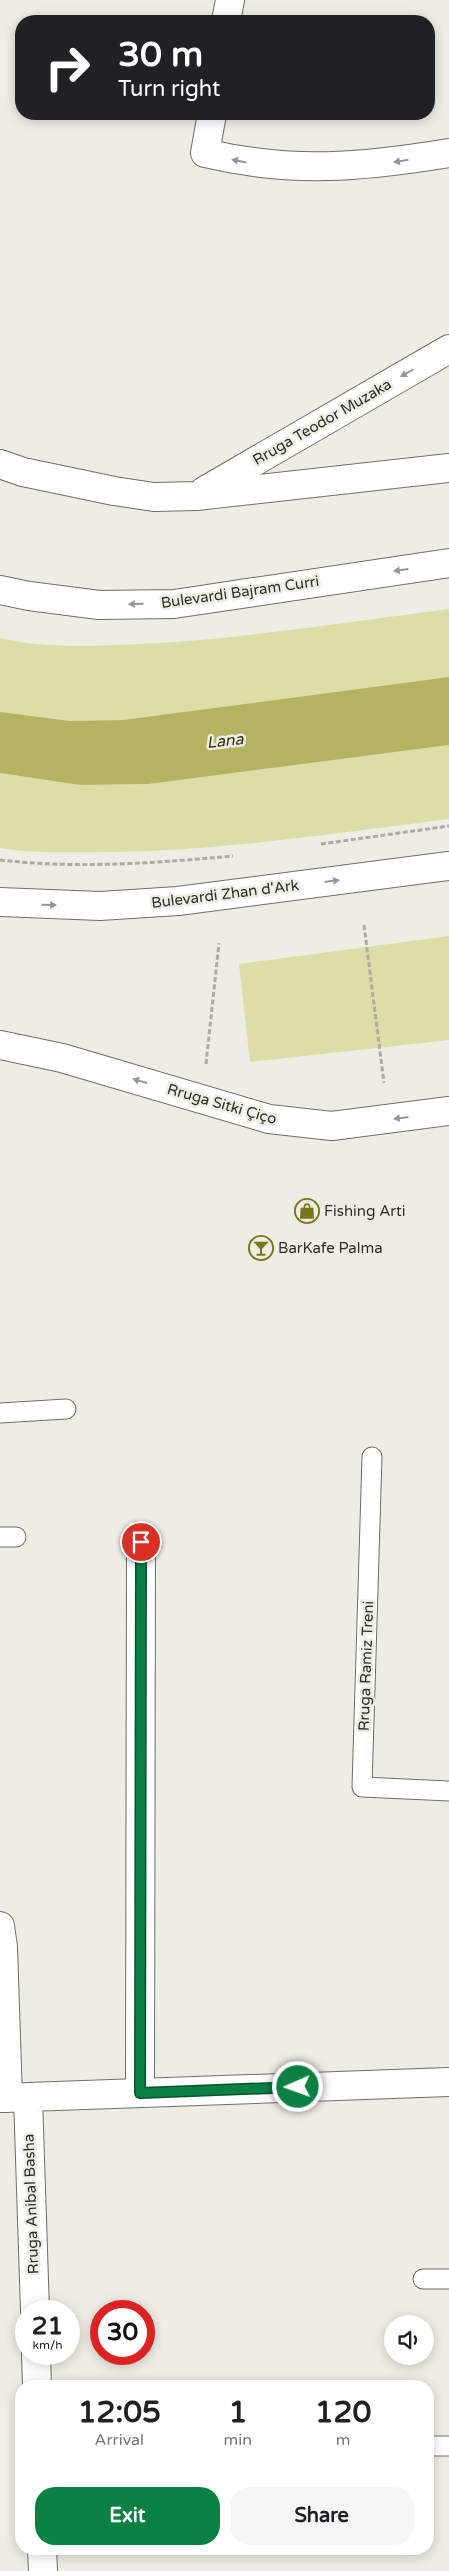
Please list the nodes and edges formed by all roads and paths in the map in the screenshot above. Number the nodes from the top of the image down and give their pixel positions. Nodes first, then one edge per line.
1 (230, 0) edge
2 (227, 15) edge
3 (211, 120) edge
4 (449, 153) edge
5 (449, 349) edge
6 (0, 464) edge
7 (449, 468) edge
8 (196, 496) junction
9 (449, 563) edge
10 (0, 590) edge
11 (449, 826) edge
12 (311, 846) dead end
13 (242, 855) dead end
14 (0, 860) edge
15 (449, 866) edge
16 (0, 902) edge
17 (364, 925) dead end
18 (219, 943) dead end
19 (0, 1045) edge
20 (202, 1099) junction
21 (449, 1112) edge
22 (388, 1119) junction
23 (66, 1408) dead end
24 (0, 1413) edge
25 (372, 1457) dead end
26 (141, 1542) dead end
27 (449, 1791) edge
28 (0, 1926) edge
29 (449, 2082) edge
30 (140, 2093) junction
31 (12, 2098) edge
32 (423, 2279) dead end
33 (449, 2279) edge
34 (34, 2300) edge
35 (36, 2365) edge
36 (37, 2380) edge
37 (434, 2446) edge
38 (449, 2446) edge
39 (42, 2555) edge
40 (43, 2571) edge

1 - 2 street
4 -> 3 street
5 -> 8 street, Rruga Teodor Muzaka
6 - 8 street
7 - 8 street
9 -> 10 street, Bulevardi Bajram Curri
11 - 12 path
13 - 14 path
16 -> 15 street, Bulevardi Zhan d'Ark
17 - 22 path
18 - 20 path
20 -> 19 street, Rruga Sitki Çiço
20 - 22 street, Rruga Sitki Çiço
21 -> 22 street, Rruga Sitki Çiço
23 - 24 lane
25 - 27 lane, Rruga Ramiz Treni
26 - 30 street
28 - 31 street, Rruga Anibal Basha
29 - 30 street
30 - 31 street
31 - 34 street, Rruga Anibal Basha
32 - 33 lane
35 - 36 street
37 - 38 lane
39 - 40 street

